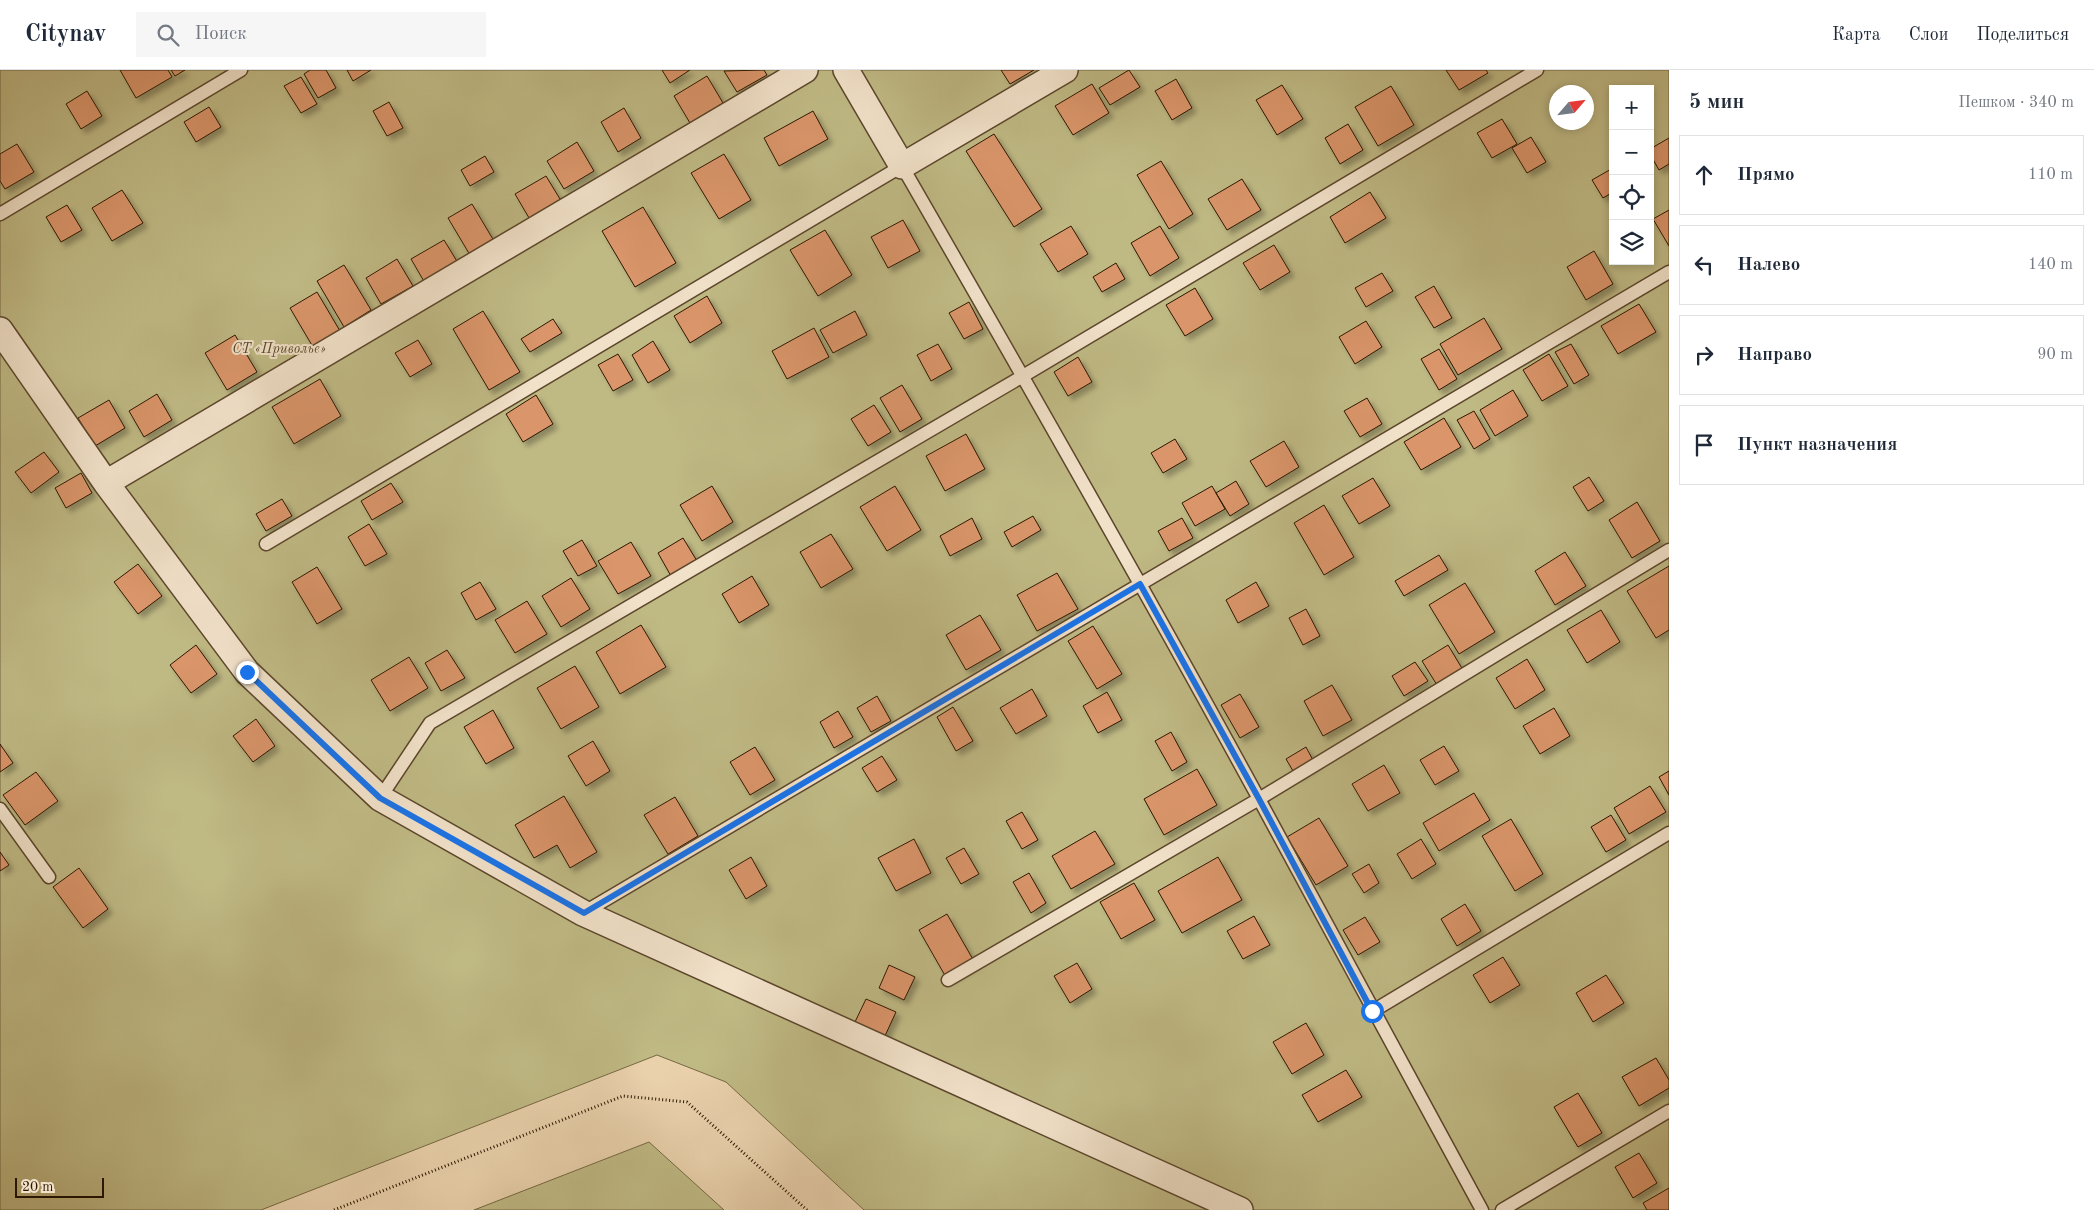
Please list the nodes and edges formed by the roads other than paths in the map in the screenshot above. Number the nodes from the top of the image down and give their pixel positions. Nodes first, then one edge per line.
1 (241, 70) edge
2 (805, 70) edge
3 (846, 70) edge
4 (1065, 70) edge
5 (1537, 70) edge
6 (902, 166) junction
7 (0, 214) edge
8 (1669, 272) edge
9 (0, 330) edge
10 (1024, 376) junction
11 (106, 483) junction
12 (266, 544) dead end
13 (1669, 550) edge
14 (1140, 584) junction
15 (380, 798) junction
16 (1259, 799) junction
17 (0, 809) edge
18 (1669, 834) edge
19 (49, 877) dead end
20 (584, 913) junction
21 (948, 980) dead end
22 (1372, 1011) junction
23 (1669, 1111) edge
24 (1240, 1210) edge
25 (1482, 1210) edge
26 (1502, 1210) edge

1 - 7 lane
2 - 11 street
3 - 6 street
4 - 6 street
5 - 10 lane
6 - 10 lane
6 - 12 lane
8 - 14 lane
9 - 11 street
10 - 14 lane
10 - 15 lane
11 - 15 street
13 - 16 lane
14 - 16 lane
14 - 20 lane
15 - 20 street
16 - 21 lane
16 - 22 lane
17 - 19 lane
18 - 22 lane
20 - 24 street
22 - 25 lane
23 - 26 lane

